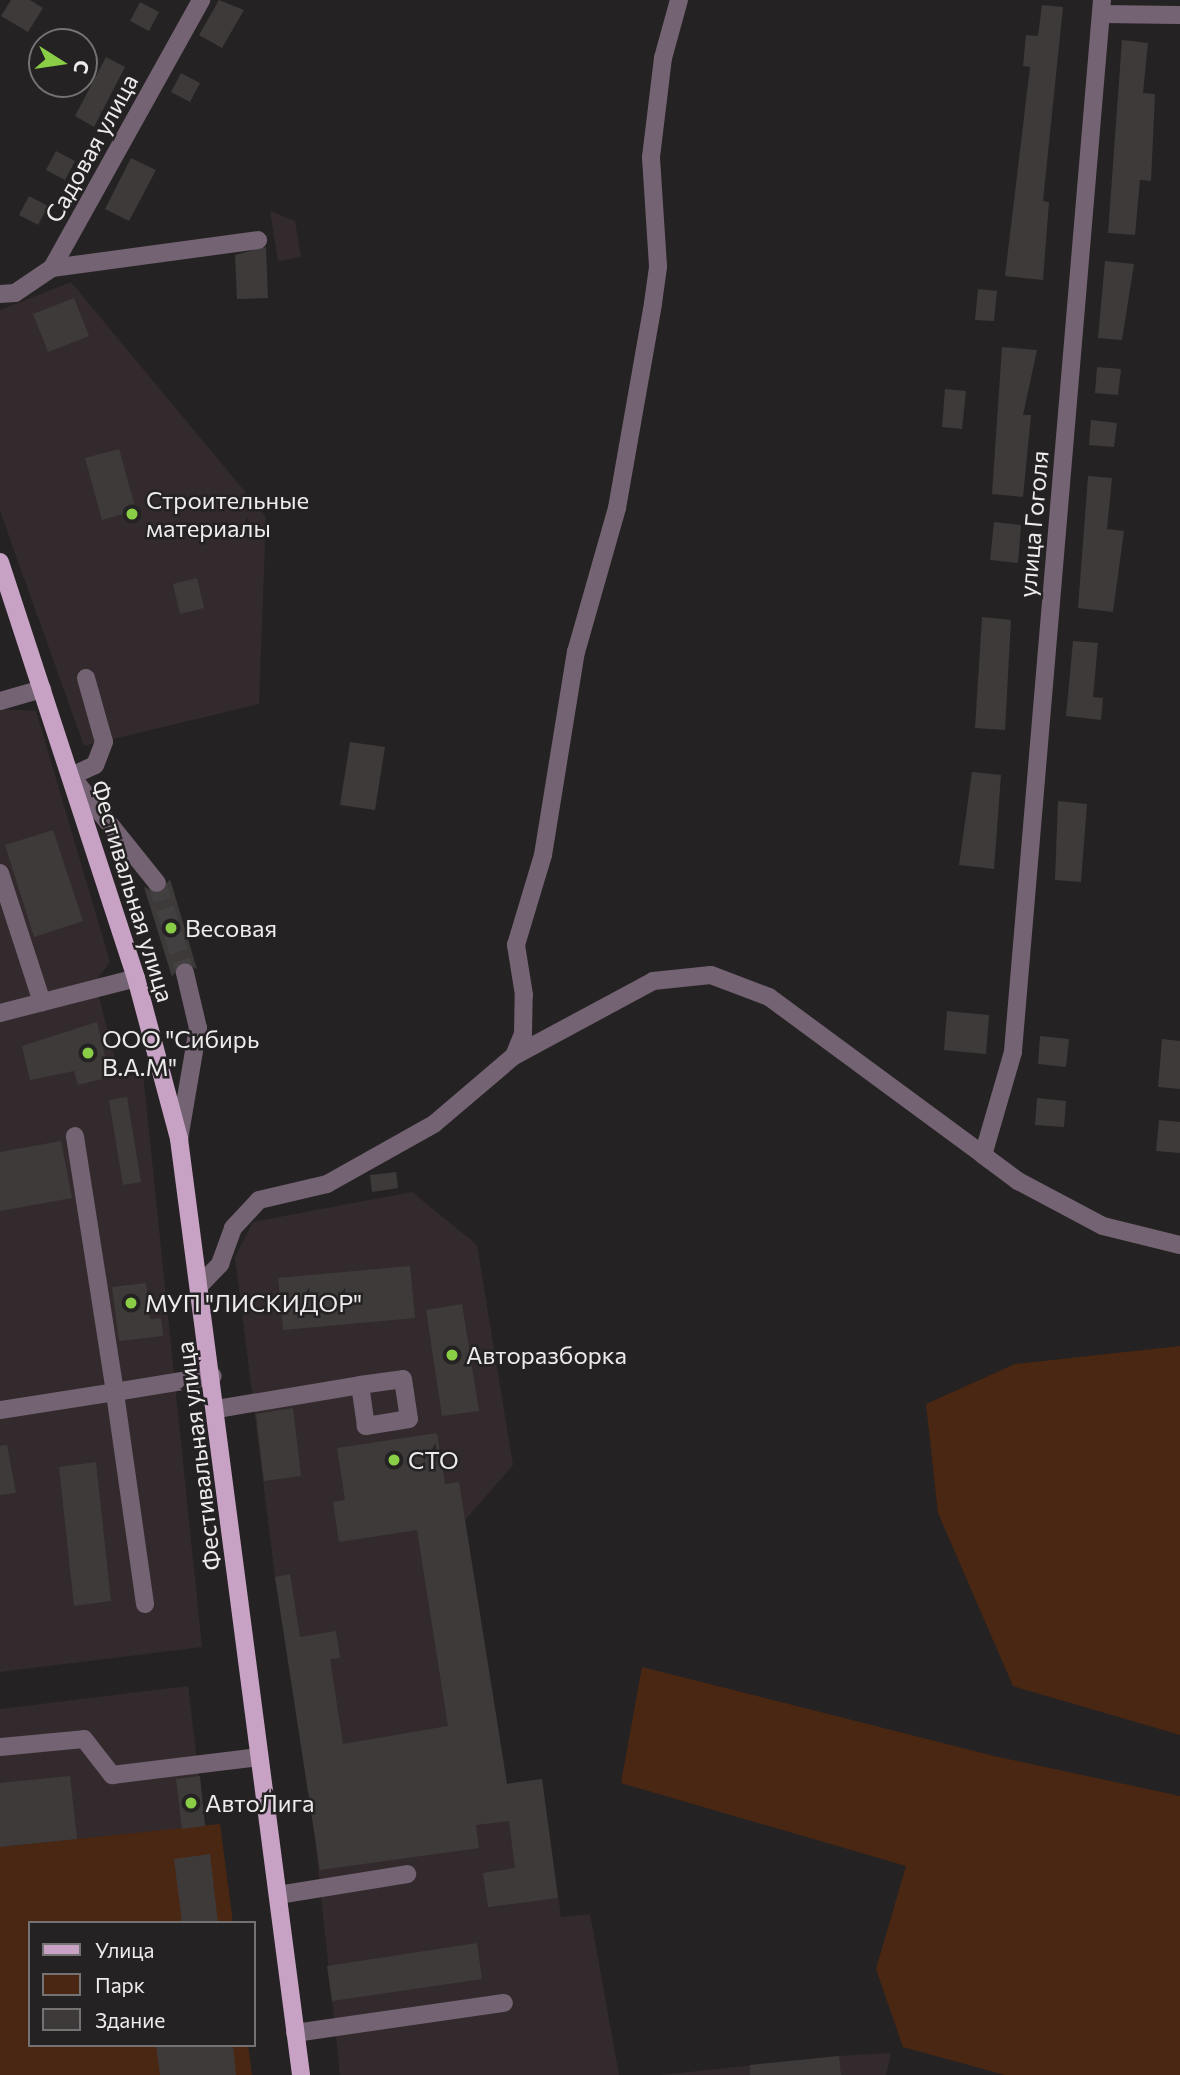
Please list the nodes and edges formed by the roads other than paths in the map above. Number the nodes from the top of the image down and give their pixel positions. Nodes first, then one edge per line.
1 (201, 0) edge
2 (679, 0) edge
3 (1101, 7) edge
4 (1180, 15) edge
5 (258, 240) dead end
6 (52, 268) junction
7 (0, 294) edge
8 (0, 562) edge
9 (86, 678) dead end
10 (42, 689) junction
11 (0, 701) edge
12 (71, 776) junction
13 (0, 873) edge
14 (157, 883) tunnel mouth
15 (185, 972) tunnel mouth
16 (136, 978) junction
17 (42, 1002) junction
18 (0, 1013) edge
19 (514, 1056) junction
20 (75, 1136) dead end
21 (179, 1139) junction
22 (983, 1155) junction
23 (1180, 1245) edge
24 (201, 1284) junction
25 (213, 1376) junction
26 (359, 1385) dead end
27 (115, 1392) junction
28 (217, 1409) junction
29 (0, 1410) edge
30 (145, 1604) dead end
31 (0, 1747) edge
32 (259, 1757) junction
33 (407, 1874) dead end
34 (278, 1895) junction
35 (504, 2003) dead end
36 (295, 2033) junction
37 (301, 2075) edge

1 - 6 street, Садовая улица
2 - 19 street
3 - 4 street
3 - 22 street, улица Гоголя
5 - 6 street
6 - 7 street, Садовая улица
8 - 10 main road, Фестивальная улица
9 - 12 street
10 - 11 street
10 - 12 main road, Фестивальная улица
12 - 14 street
12 - 16 main road, Фестивальная улица
13 - 17 street
15 - 21 street
16 - 17 street
16 - 21 main road, Фестивальная улица
17 - 18 street
19 - 22 street
19 - 24 street
20 - 27 street
21 - 24 main road, Фестивальная улица
22 - 23 street
24 - 25 main road, Фестивальная улица
25 - 27 street
25 - 28 main road, Фестивальная улица
26 - 28 street
27 - 29 street
27 - 30 street
28 - 32 main road, Фестивальная улица
31 - 32 street
32 - 34 main road, Фестивальная улица
33 - 34 street
34 - 36 main road, Фестивальная улица
35 - 36 street
36 - 37 main road, Фестивальная улица

